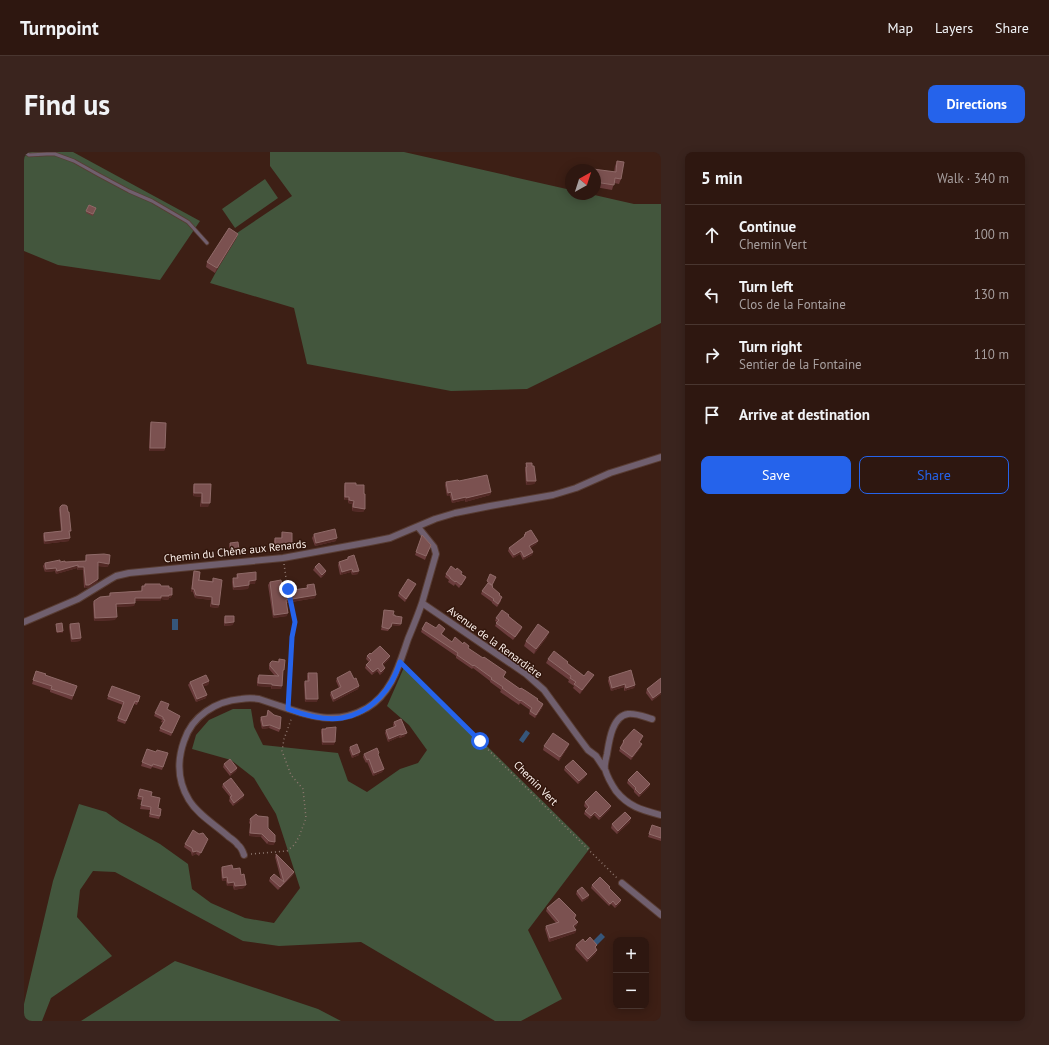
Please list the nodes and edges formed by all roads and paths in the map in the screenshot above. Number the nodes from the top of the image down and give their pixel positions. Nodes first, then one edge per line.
1 (25, 152) edge
2 (207, 243) dead end
3 (661, 458) edge
4 (418, 527) junction
5 (283, 558) junction
6 (422, 602) junction
7 (24, 622) edge
8 (400, 662) junction
9 (288, 709) junction
10 (294, 711) junction
11 (652, 719) dead end
12 (604, 768) junction
13 (661, 815) edge
14 (244, 855) joint
15 (622, 883) joint
16 (661, 915) edge

1 - 2 lane
3 - 4 street, Chemin du Chêne aux Renards
4 - 5 street, Chemin du Chêne aux Renards
4 - 6 street
5 - 7 street, Chemin du Chêne aux Renards
5 - 9 path
6 - 8 street
6 - 12 street, Avenue de la Renardière
8 - 10 street
8 - 15 path, Chemin Vert
9 - 10 street
9 - 14 street
10 - 14 path
11 - 12 street
12 - 13 street, Avenue de la Renardière
15 - 16 street

